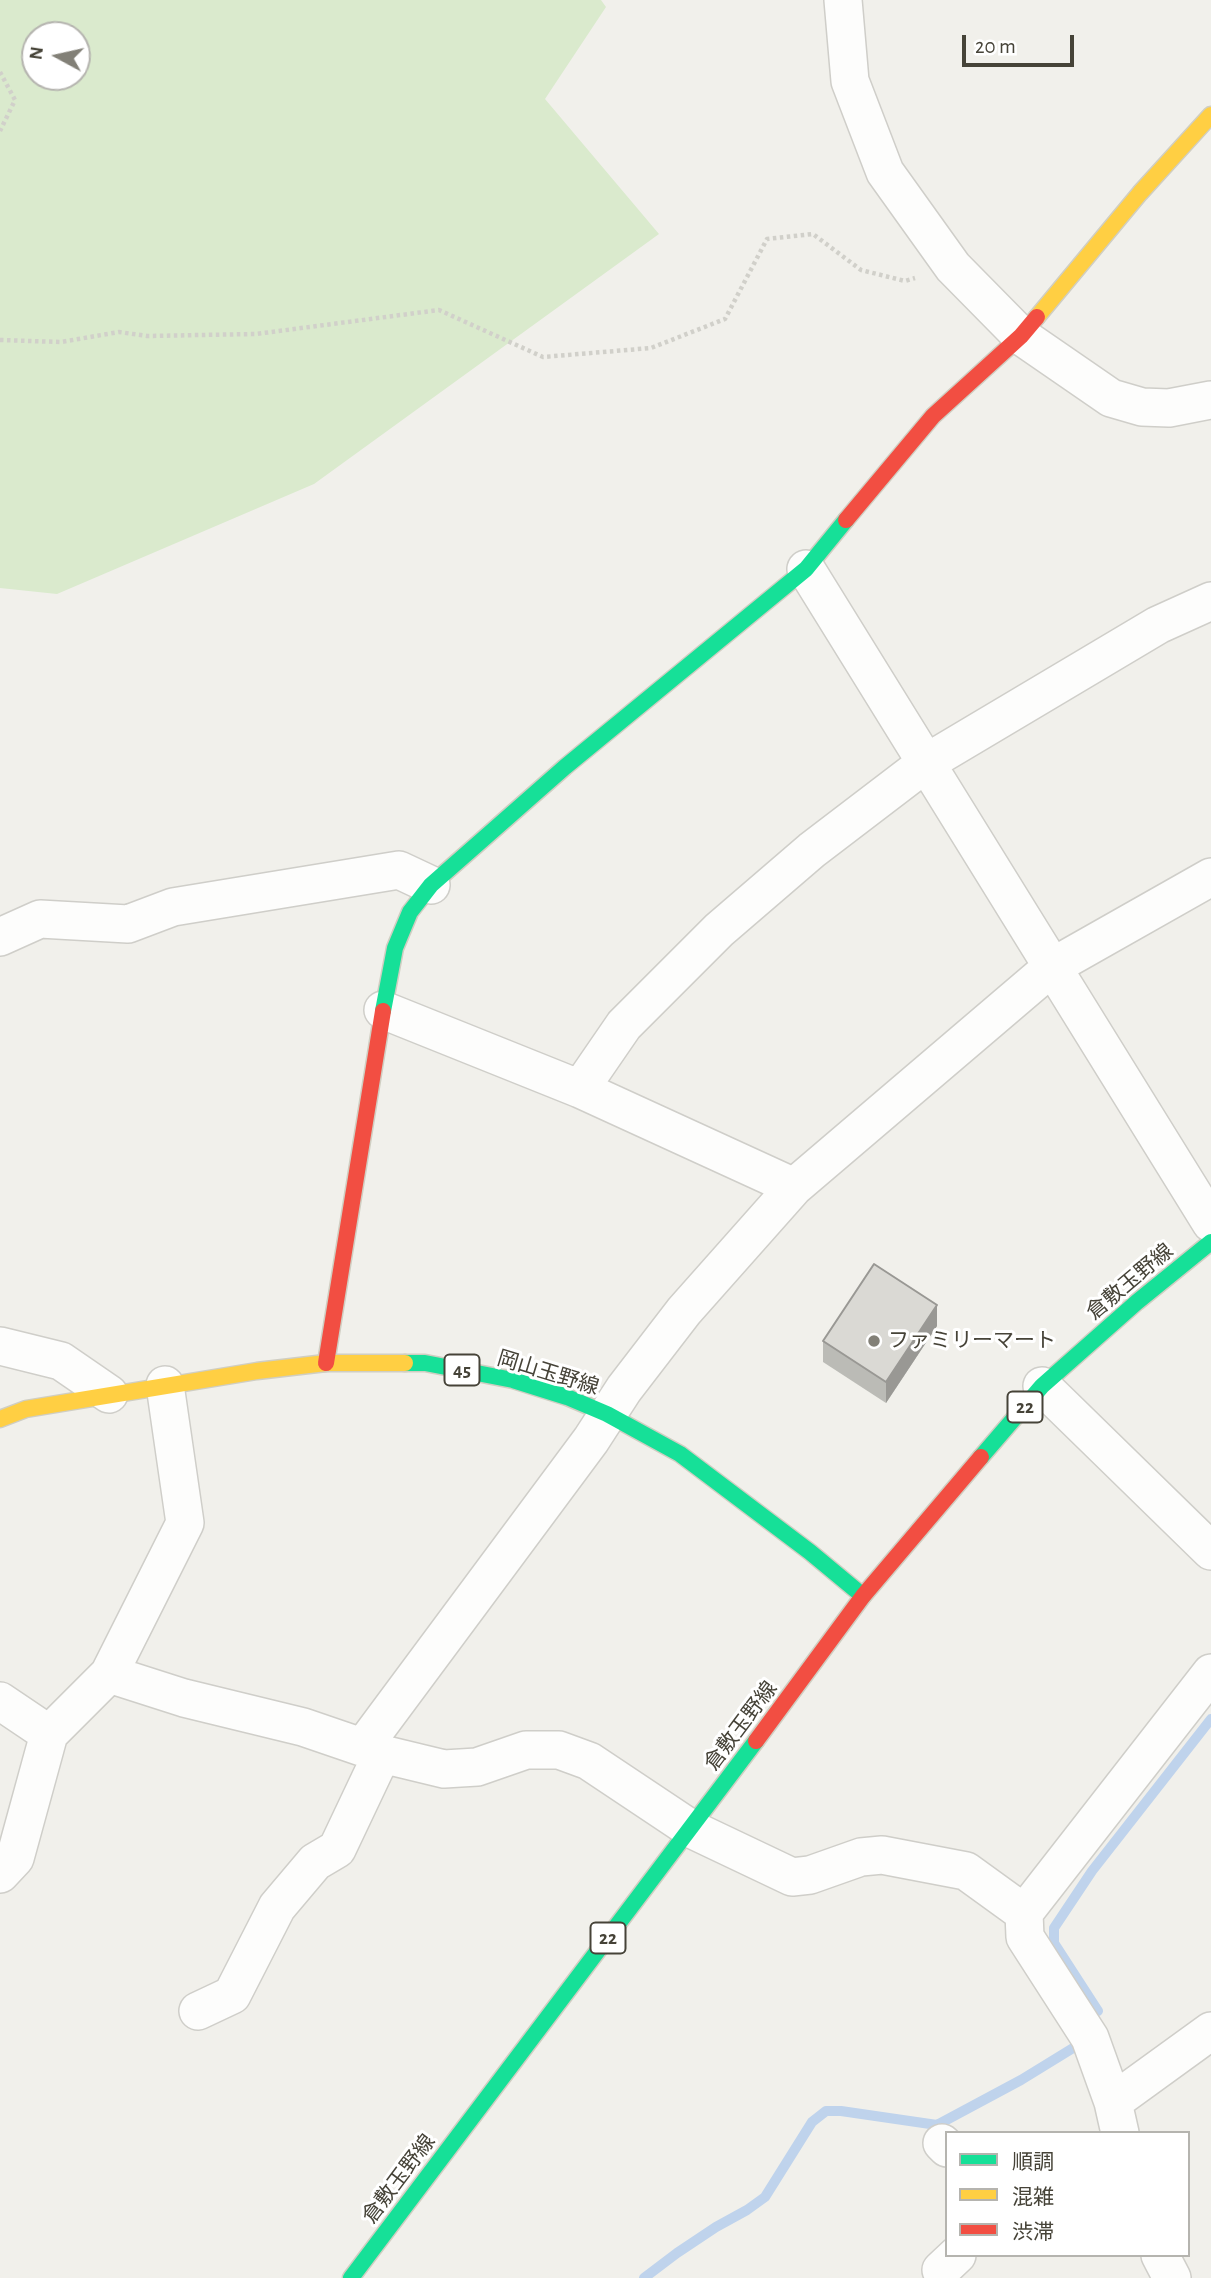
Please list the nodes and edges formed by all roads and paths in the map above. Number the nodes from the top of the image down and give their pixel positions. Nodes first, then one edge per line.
1 (843, 0) edge
2 (0, 72) edge
3 (1211, 116) edge
4 (0, 131) edge
5 (953, 267) junction
6 (1021, 336) junction
7 (0, 340) edge
8 (1211, 400) edge
9 (806, 569) junction
10 (1211, 601) edge
11 (926, 763) junction
12 (1211, 877) edge
13 (431, 885) junction
14 (0, 937) edge
15 (1052, 967) junction
16 (383, 1010) junction
17 (580, 1088) junction
18 (794, 1187) junction
19 (1211, 1223) edge
20 (1211, 1242) edge
21 (0, 1346) edge
22 (326, 1363) junction
23 (165, 1385) junction
24 (1042, 1386) junction
25 (109, 1394) junction
26 (607, 1414) junction
27 (0, 1419) edge
28 (1211, 1551) edge
29 (863, 1596) junction
30 (1211, 1673) edge
31 (109, 1674) junction
32 (0, 1701) edge
33 (49, 1734) junction
34 (373, 1751) junction
35 (691, 1829) junction
36 (0, 1874) edge
37 (1024, 1913) junction
38 (198, 2011) dead end
39 (1211, 2031) edge
40 (1116, 2117) edge
41 (1161, 2257) edge
42 (351, 2278) edge
43 (1172, 2278) edge

1 - 5 street
2 - 4 path
3 - 6 main road
5 - 6 street
5 - 7 path
6 - 8 street
6 - 9 main road
9 - 11 street
9 - 13 main road
10 - 11 street
11 - 15 street
11 - 17 street
12 - 15 street
13 - 14 street
13 - 16 main road
15 - 18 street
15 - 19 street
16 - 17 street
16 - 22 main road
17 - 18 street
18 - 26 street
20 - 24 main road, 倉敷玉野線 / 22
21 - 25 street
22 - 23 main road, 岡山玉野線 / 45
22 - 26 main road, 岡山玉野線 / 45
23 - 25 main road, 岡山玉野線 / 45
23 - 31 street
24 - 28 street
24 - 29 main road, 倉敷玉野線 / 22
25 - 27 main road, 岡山玉野線 / 45
26 - 29 main road, 岡山玉野線 / 45
26 - 34 street
29 - 35 main road, 倉敷玉野線 / 22
30 - 37 street
31 - 33 street
31 - 34 street
32 - 33 street
33 - 36 street
34 - 35 street
34 - 38 street
35 - 37 street
35 - 42 main road, 倉敷玉野線 / 22
37 - 40 street
39 - 40 street
41 - 43 street

